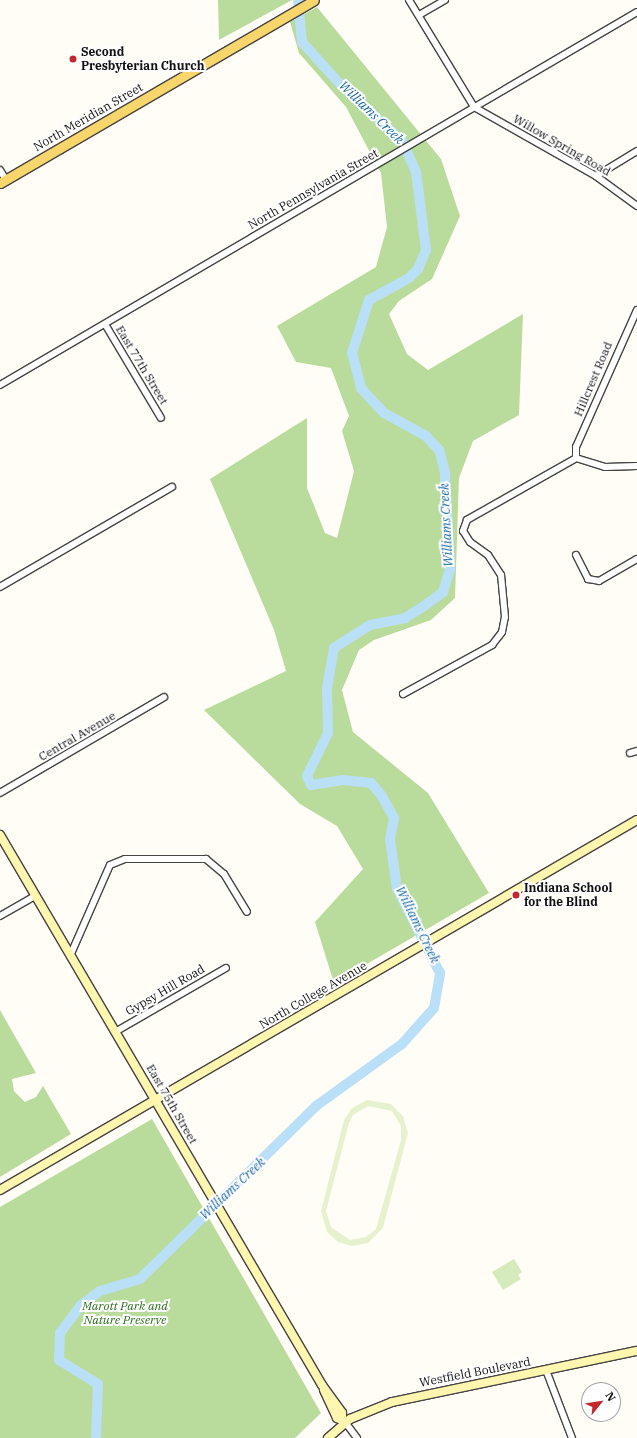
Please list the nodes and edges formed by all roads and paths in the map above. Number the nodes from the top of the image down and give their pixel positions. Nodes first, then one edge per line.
1 (314, 0) edge
2 (409, 0) edge
3 (445, 0) edge
4 (637, 12) edge
5 (419, 15) junction
6 (474, 107) junction
7 (637, 151) edge
8 (0, 170) edge
9 (596, 176) junction
10 (3, 182) edge
11 (637, 206) edge
12 (637, 310) edge
13 (104, 324) junction
14 (0, 385) edge
15 (161, 418) dead end
16 (576, 458) junction
17 (637, 466) edge
18 (172, 487) dead end
19 (576, 555) dead end
20 (637, 559) edge
21 (0, 587) edge
22 (404, 694) dead end
23 (164, 697) dead end
24 (637, 751) edge
25 (630, 753) dead end
26 (0, 793) edge
27 (637, 820) edge
28 (0, 835) edge
29 (35, 896) junction
30 (247, 912) dead end
31 (0, 916) edge
32 (70, 956) junction
33 (226, 968) dead end
34 (115, 1032) junction
35 (156, 1099) junction
36 (0, 1190) edge
37 (637, 1351) edge
38 (546, 1370) junction
39 (344, 1420) junction
40 (328, 1438) edge
41 (357, 1438) edge
42 (572, 1438) edge

1 - 10 main road, North Meridian Street
2 - 5 street
3 - 5 street
4 - 6 street, North Pennsylvania Street
5 - 6 street
6 - 9 street, Willow Spring Road
6 - 13 street, North Pennsylvania Street
7 - 9 street
8 - 10 street
9 - 11 street, Willow Spring Road
12 - 16 street, Hillcrest Road
13 - 14 street, North Pennsylvania Street
13 - 15 street, East 77th Street
16 - 17 street
16 - 22 street
18 - 21 street
19 - 20 street
23 - 26 street, Central Avenue
24 - 25 street
27 - 35 street, North College Avenue
28 - 29 street, East 75th Street
29 - 31 street
29 - 32 street, East 75th Street
30 - 32 street
32 - 34 street, East 75th Street
33 - 34 street, Gypsy Hill Road
34 - 35 street, East 75th Street
35 - 36 street, North College Avenue
35 - 39 street, East 75th Street
37 - 38 street, Westfield Boulevard
38 - 39 street, Westfield Boulevard
38 - 42 street
39 - 40 street, Westfield Boulevard
39 - 41 street, East 75th Street

